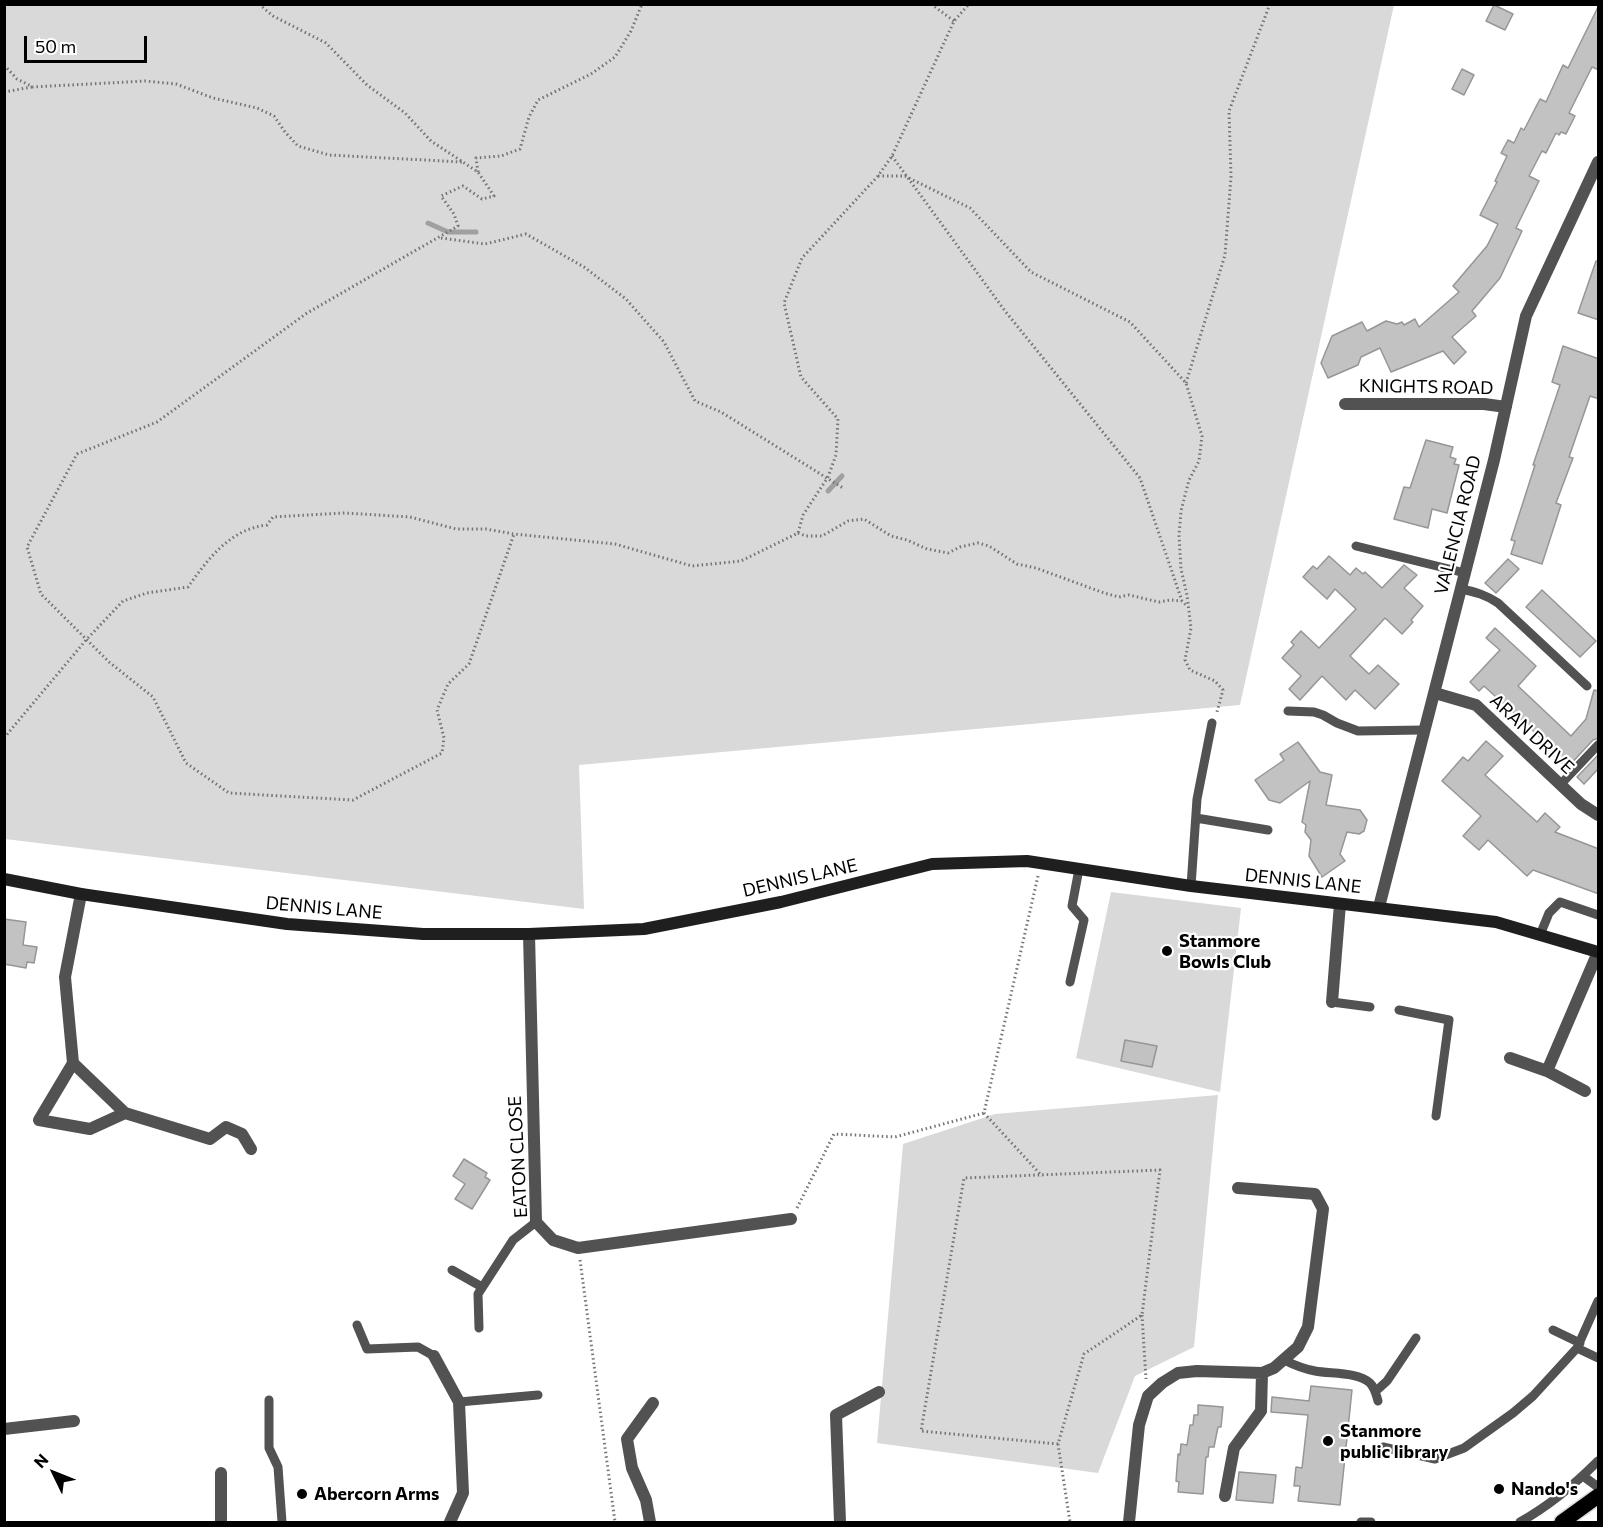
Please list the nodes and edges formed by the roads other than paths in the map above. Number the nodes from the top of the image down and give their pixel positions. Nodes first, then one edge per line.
1 (1599, 162) edge
2 (1345, 404) dead end
3 (1506, 407) junction
4 (1356, 546) dead end
5 (1465, 573) junction
6 (1461, 589) junction
7 (1587, 686) dead end
8 (1435, 693) junction
9 (1288, 711) dead end
10 (1212, 723) road end
11 (1423, 730) junction
12 (1599, 745) edge
13 (1560, 785) junction
14 (1599, 815) edge
15 (1196, 818) junction
16 (1268, 830) dead end
17 (1079, 869) junction
18 (4, 879) edge
19 (1191, 886) junction
20 (81, 894) junction
21 (1340, 904) junction
22 (1379, 907) junction
23 (1599, 915) edge
24 (529, 934) junction
25 (1540, 935) junction
26 (1598, 952) edge
27 (1070, 982) dead end
28 (1332, 1002) joint
29 (1370, 1007) dead end
30 (1399, 1010) dead end
31 (1510, 1058) dead end
32 (73, 1063) junction
33 (1547, 1071) junction
34 (1585, 1091) dead end
35 (124, 1113) junction
36 (1436, 1116) dead end
37 (250, 1149) dead end
38 (1238, 1188) dead end
39 (791, 1219) road end
40 (536, 1222) junction
41 (452, 1270) dead end
42 (482, 1287) junction
43 (1599, 1300) edge
44 (357, 1325) dead end
45 (479, 1328) dead end
46 (1552, 1330) dead end
47 (1416, 1338) dead end
48 (1579, 1345) junction
49 (434, 1356) joint
50 (1599, 1358) edge
51 (1284, 1360) junction
52 (1262, 1373) junction
53 (879, 1392) dead end
54 (538, 1395) dead end
55 (269, 1400) dead end
56 (459, 1402) junction
57 (653, 1403) dead end
58 (74, 1421) dead end
59 (4, 1429) edge
60 (1383, 1447) dead end
61 (1599, 1461) edge
62 (221, 1473) dead end
63 (1583, 1476) junction
64 (1599, 1487) edge
65 (1225, 1496) dead end
66 (1599, 1496) edge
67 (221, 1522) edge
68 (282, 1522) edge
69 (450, 1522) edge
70 (650, 1522) edge
71 (840, 1522) edge
72 (1129, 1522) edge
73 (1360, 1522) edge
74 (1371, 1522) edge
75 (1520, 1522) edge
76 (1562, 1522) edge

1 - 3 street, VALENCIA ROAD
2 - 3 street, KNIGHTS ROAD
3 - 5 street, VALENCIA ROAD
4 - 5 lane
5 - 6 street, VALENCIA ROAD
6 - 7 lane
6 - 8 street, VALENCIA ROAD
8 - 11 street, VALENCIA ROAD
8 - 13 street, ARAN DRIVE
9 - 11 lane
10 - 15 lane
11 - 22 street, VALENCIA ROAD
12 - 13 lane
13 - 14 street, ARAN DRIVE
15 - 16 lane
15 - 19 lane
17 - 19 street, DENNIS LANE
17 - 24 street, DENNIS LANE
17 - 27 lane
18 - 20 street, DENNIS LANE
19 - 21 street, DENNIS LANE
20 - 24 street, DENNIS LANE
20 - 32 street
21 - 22 street, DENNIS LANE
21 - 28 street
22 - 25 street, DENNIS LANE
23 - 25 lane
24 - 40 street, EATON CLOSE
25 - 26 street, DENNIS LANE
26 - 33 street
28 - 29 lane
30 - 36 lane
31 - 33 street
32 - 35 street
32 - 35 street
33 - 34 street
35 - 37 street
38 - 51 street
39 - 40 street, EATON CLOSE
40 - 42 lane
41 - 42 lane
42 - 45 lane
43 - 48 lane
44 - 49 lane
46 - 48 lane
47 - 51 lane
48 - 50 lane
48 - 60 lane
49 - 56 street
51 - 52 street
52 - 65 street
52 - 72 street
53 - 71 street
54 - 56 lane
55 - 68 lane
56 - 69 street
57 - 70 street
58 - 59 street
61 - 63 lane
62 - 67 street
63 - 64 lane
63 - 75 lane
66 - 76 main road
73 - 74 lane

